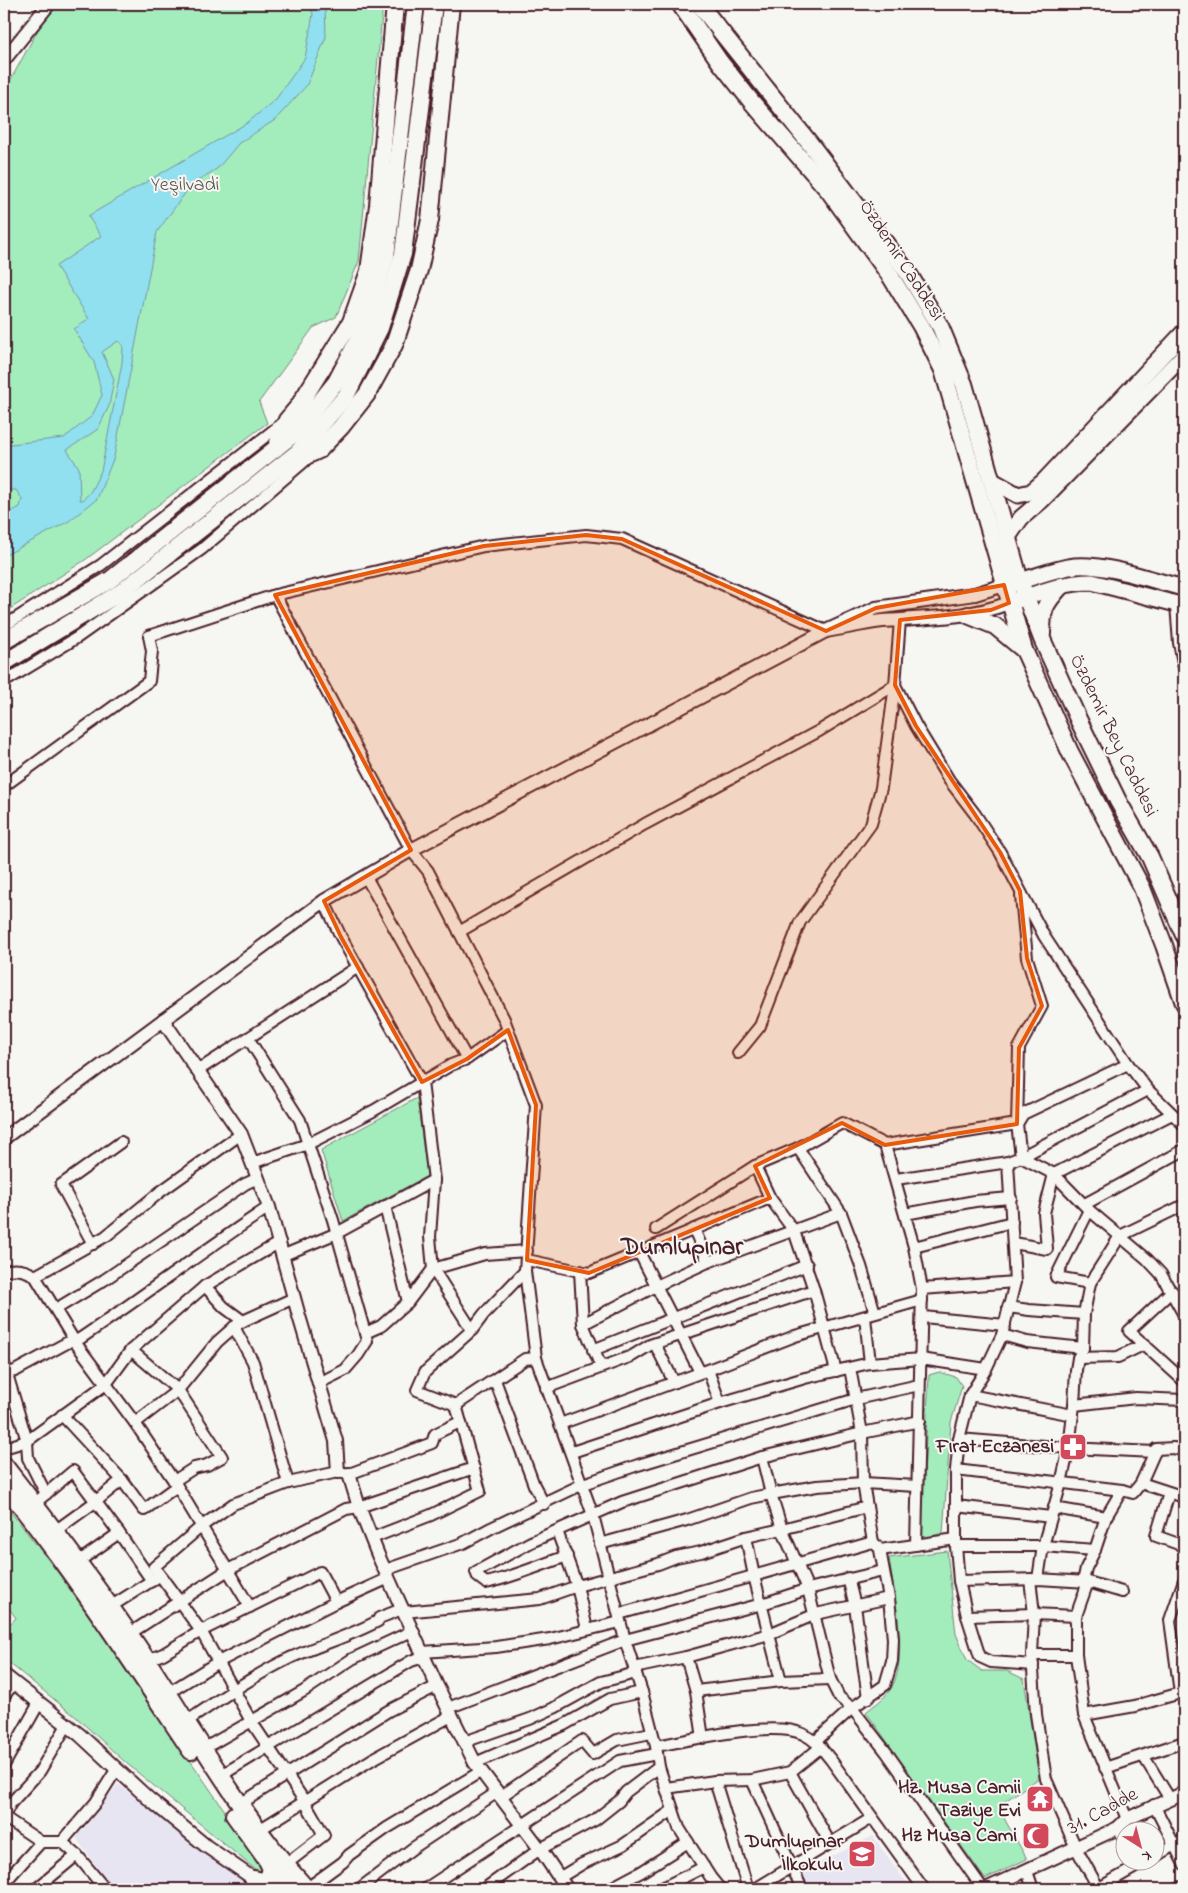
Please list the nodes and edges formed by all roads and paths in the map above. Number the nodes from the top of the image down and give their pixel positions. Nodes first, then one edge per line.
1 (49, 4) edge
2 (395, 4) edge
3 (416, 4) edge
4 (434, 4) edge
5 (450, 4) edge
6 (674, 4) edge
7 (680, 4) edge
8 (699, 4) edge
9 (705, 4) edge
10 (695, 27) junction
11 (718, 29) junction
12 (4, 60) edge
13 (1184, 332) edge
14 (1184, 355) edge
15 (287, 420) junction
16 (275, 450) junction
17 (319, 450) junction
18 (279, 468) junction
19 (993, 481) junction
20 (1008, 537) junction
21 (1012, 583) junction
22 (1061, 586) junction
23 (1184, 588) edge
24 (275, 595) junction
25 (1026, 597) junction
26 (1009, 603) junction
27 (1180, 605) edge
28 (968, 615) junction
29 (900, 620) junction
30 (4, 626) edge
31 (826, 631) junction
32 (1042, 639) junction
33 (4, 642) edge
34 (1024, 650) junction
35 (4, 663) edge
36 (1184, 668) edge
37 (4, 682) edge
38 (895, 685) junction
39 (4, 786) edge
40 (412, 850) junction
41 (366, 877) junction
42 (1020, 891) junction
43 (324, 901) junction
44 (1183, 928) edge
45 (459, 932) junction
46 (358, 967) junction
47 (1184, 1004) edge
48 (162, 1020) junction
49 (508, 1030) junction
50 (248, 1038) junction
51 (738, 1053) dead end
52 (468, 1059) junction
53 (1128, 1064) junction
54 (197, 1071) junction
55 (422, 1082) junction
56 (1148, 1090) junction
57 (1172, 1114) junction
58 (1016, 1124) junction
59 (1184, 1124) edge
60 (241, 1134) junction
61 (4, 1138) edge
62 (121, 1142) dead end
63 (308, 1144) junction
64 (885, 1145) junction
65 (798, 1148) junction
66 (1184, 1150) edge
67 (1021, 1157) junction
68 (1008, 1162) junction
69 (252, 1163) junction
70 (755, 1166) junction
71 (1054, 1174) junction
72 (258, 1178) junction
73 (896, 1179) junction
74 (434, 1180) junction
75 (770, 1198) junction
76 (1011, 1198) junction
77 (1184, 1205) edge
78 (385, 1206) junction
79 (270, 1207) junction
80 (1087, 1207) junction
81 (841, 1213) junction
82 (905, 1214) junction
83 (1012, 1222) junction
84 (656, 1229) dead end
85 (694, 1229) junction
86 (337, 1232) junction
87 (794, 1232) junction
88 (1120, 1236) junction
89 (1014, 1243) junction
90 (93, 1244) junction
91 (914, 1247) junction
92 (282, 1249) junction
93 (639, 1252) junction
94 (527, 1255) junction
95 (708, 1262) junction
96 (807, 1265) junction
97 (433, 1269) junction
98 (4, 1271) edge
99 (525, 1271) junction
100 (580, 1271) junction
101 (35, 1276) junction
102 (1015, 1282) junction
103 (1090, 1283) junction
104 (205, 1286) junction
105 (656, 1286) junction
106 (814, 1290) junction
107 (1184, 1292) edge
108 (1173, 1294) junction
109 (922, 1295) junction
110 (294, 1298) junction
111 (408, 1302) junction
112 (1008, 1307) junction
113 (56, 1309) junction
114 (1084, 1314) junction
115 (870, 1315) junction
116 (1184, 1315) edge
117 (923, 1317) junction
118 (672, 1318) junction
119 (243, 1321) junction
120 (583, 1324) junction
121 (234, 1327) junction
122 (824, 1327) junction
123 (472, 1330) junction
124 (1003, 1330) junction
125 (365, 1333) junction
126 (681, 1335) junction
127 (74, 1341) junction
128 (655, 1344) junction
129 (1145, 1344) junction
130 (131, 1350) junction
131 (594, 1350) junction
132 (1080, 1353) junction
133 (536, 1358) junction
134 (921, 1359) junction
135 (870, 1363) junction
136 (601, 1367) junction
137 (850, 1368) junction
138 (986, 1369) junction
139 (4, 1371) edge
140 (704, 1371) junction
141 (836, 1371) junction
142 (495, 1380) junction
143 (1184, 1381) edge
144 (674, 1382) junction
145 (319, 1383) junction
146 (106, 1384) junction
147 (919, 1384) junction
148 (546, 1388) junction
149 (178, 1390) junction
150 (970, 1395) junction
151 (856, 1399) junction
152 (1184, 1400) edge
153 (720, 1403) junction
154 (456, 1405) junction
155 (1074, 1410) junction
156 (62, 1415) junction
157 (920, 1421) junction
158 (460, 1422) junction
159 (135, 1423) junction
160 (560, 1424) junction
161 (862, 1432) junction
162 (959, 1439) junction
163 (28, 1441) junction
164 (4, 1448) edge
165 (1069, 1448) junction
166 (1184, 1450) edge
167 (572, 1452) junction
168 (1155, 1452) junction
169 (762, 1457) junction
170 (4, 1465) edge
171 (474, 1468) junction
172 (956, 1470) junction
173 (344, 1473) junction
174 (122, 1480) junction
175 (176, 1483) junction
176 (288, 1483) junction
177 (863, 1483) junction
178 (1061, 1483) junction
179 (1141, 1483) junction
180 (584, 1484) junction
181 (4, 1485) edge
182 (917, 1486) junction
183 (1122, 1490) junction
184 (1169, 1493) junction
185 (770, 1494) junction
186 (1184, 1497) edge
187 (40, 1499) junction
188 (95, 1502) junction
189 (544, 1504) junction
190 (956, 1506) junction
191 (359, 1507) junction
192 (867, 1507) junction
193 (1052, 1513) junction
194 (593, 1515) junction
195 (1106, 1517) junction
196 (202, 1526) junction
197 (782, 1530) junction
198 (55, 1531) junction
199 (557, 1531) junction
200 (120, 1533) junction
201 (746, 1537) junction
202 (372, 1538) junction
203 (956, 1542) junction
204 (600, 1544) junction
205 (916, 1545) junction
206 (876, 1546) junction
207 (1043, 1546) junction
208 (1184, 1546) edge
209 (1095, 1550) junction
210 (567, 1556) junction
211 (78, 1562) junction
212 (799, 1564) junction
213 (228, 1570) junction
214 (883, 1571) junction
215 (387, 1574) junction
216 (754, 1576) junction
217 (610, 1577) junction
218 (156, 1578) junction
219 (848, 1578) junction
220 (1034, 1579) junction
221 (959, 1581) junction
222 (1085, 1582) junction
223 (577, 1586) junction
224 (1183, 1587) edge
225 (808, 1589) junction
226 (1122, 1592) dead end
227 (889, 1598) junction
228 (180, 1601) junction
229 (336, 1602) junction
230 (762, 1604) junction
231 (856, 1606) junction
232 (110, 1607) junction
233 (250, 1608) junction
234 (403, 1610) junction
235 (816, 1614) junction
236 (1034, 1614) junction
237 (968, 1616) junction
238 (1076, 1616) junction
239 (620, 1618) junction
240 (587, 1629) junction
241 (201, 1631) junction
242 (412, 1631) junction
243 (129, 1634) junction
244 (769, 1634) junction
245 (625, 1640) junction
246 (423, 1654) junction
247 (1076, 1655) junction
248 (686, 1657) junction
249 (147, 1660) junction
250 (1032, 1660) junction
251 (218, 1662) junction
252 (635, 1671) junction
253 (4, 1675) edge
254 (830, 1678) junction
255 (781, 1681) junction
256 (14, 1683) junction
257 (437, 1686) junction
258 (233, 1690) junction
259 (696, 1690) junction
260 (642, 1692) junction
261 (1182, 1692) edge
262 (168, 1693) junction
263 (4, 1696) edge
264 (868, 1698) junction
265 (40, 1703) junction
266 (852, 1708) junction
267 (449, 1712) junction
268 (1084, 1715) junction
269 (252, 1721) junction
270 (186, 1722) junction
271 (67, 1725) junction
272 (651, 1733) junction
273 (703, 1738) junction
274 (464, 1742) junction
275 (1184, 1742) edge
276 (819, 1744) junction
277 (269, 1747) junction
278 (203, 1749) junction
279 (656, 1750) junction
280 (1144, 1756) junction
281 (4, 1765) edge
282 (477, 1767) junction
283 (659, 1767) junction
284 (1105, 1768) junction
285 (116, 1770) junction
286 (790, 1772) junction
287 (287, 1775) junction
288 (220, 1776) junction
289 (752, 1780) junction
290 (715, 1781) junction
291 (666, 1788) junction
292 (1184, 1793) edge
293 (498, 1795) junction
294 (1170, 1799) junction
295 (305, 1802) junction
296 (240, 1804) junction
297 (1154, 1805) junction
298 (673, 1810) junction
299 (4, 1817) edge
300 (872, 1818) junction
301 (1121, 1820) edge
302 (1129, 1820) edge
303 (522, 1825) junction
304 (1116, 1827) edge
305 (259, 1830) junction
306 (1184, 1839) edge
307 (41, 1842) junction
308 (62, 1842) junction
309 (688, 1842) junction
310 (830, 1843) junction
311 (1174, 1844) junction
312 (1076, 1848) junction
313 (540, 1849) junction
314 (1166, 1849) edge
315 (77, 1854) junction
316 (268, 1862) junction
317 (1184, 1864) edge
318 (285, 1865) junction
319 (791, 1866) junction
320 (704, 1867) junction
321 (1129, 1870) edge
322 (1027, 1871) junction
323 (559, 1878) junction
324 (4, 1883) edge
325 (250, 1884) edge
326 (1184, 1886) edge
327 (99, 1887) edge
328 (36, 1889) edge
329 (274, 1889) edge
330 (291, 1889) edge
331 (306, 1889) edge
332 (359, 1889) edge
333 (425, 1889) edge
334 (484, 1889) edge
335 (568, 1889) edge
336 (609, 1889) edge
337 (660, 1889) edge
338 (720, 1889) edge
339 (748, 1889) edge
340 (755, 1889) edge
341 (802, 1889) edge
342 (924, 1889) edge
343 (985, 1889) edge
344 (1034, 1889) edge
345 (1099, 1889) edge
346 (1178, 1889) edge

1 - 12 street
2 - 15 main road
3 - 16 main road
4 - 18 main road
5 - 17 main road
6 - 10 main road
7 - 10 main road, Özdemir Caddesi
8 - 11 main road, Özdemir Caddesi
9 - 11 main road
10 - 21 main road, Özdemir Caddesi
11 - 19 main road, Özdemir Caddesi
13 - 19 main road
14 - 20 main road
15 - 16 main road
15 - 30 street
16 - 33 main road
17 - 18 main road
17 - 37 street
18 - 35 main road
19 - 20 main road, Özdemir Caddesi
20 - 21 main road, Özdemir Caddesi
21 - 23 main road
21 - 25 main road, Özdemir Bey Caddesi
21 - 26 main road
21 - 31 street
22 - 25 main road
22 - 27 main road
22 - 32 main road
24 - 31 street
24 - 39 street
24 - 40 street
25 - 26 main road
25 - 32 main road, Özdemir Bey Caddesi
26 - 28 street
26 - 34 main road
27 - 36 street
28 - 29 street
28 - 34 main road
29 - 31 street
29 - 38 street
31 - 40 street
32 - 44 main road, Özdemir Bey Caddesi
34 - 47 main road
38 - 42 street
38 - 45 street
38 - 51 street
40 - 41 street
40 - 45 street
41 - 43 street
41 - 52 street
42 - 53 street
42 - 58 street
43 - 46 street
43 - 48 street
45 - 49 street
46 - 50 street
46 - 55 street
48 - 54 street
48 - 61 street
49 - 52 street
49 - 94 street
50 - 54 street
50 - 63 street
52 - 55 street
53 - 56 street
53 - 58 street
54 - 60 street
55 - 63 street
55 - 74 street
56 - 57 street
56 - 67 street
57 - 59 street
57 - 71 street
58 - 64 street
58 - 67 street
60 - 69 street
60 - 90 street
62 - 90 street
63 - 69 street
63 - 86 street
64 - 65 street
64 - 73 street
65 - 70 street
65 - 81 street
66 - 80 street
67 - 68 street
67 - 71 street
68 - 73 street
68 - 76 street
69 - 72 street
70 - 75 street
70 - 84 street
71 - 80 street
71 - 89 street
72 - 79 street
72 - 113 street
73 - 82 street
74 - 78 street
74 - 97 street
75 - 85 street
75 - 87 street
76 - 82 street
76 - 83 street
77 - 88 street
78 - 86 street
78 - 111 street
79 - 92 street
79 - 127 street
80 - 88 street
80 - 103 street
81 - 87 street
81 - 115 street
82 - 91 street
83 - 89 street
83 - 91 street
85 - 93 street
85 - 95 street
86 - 92 street
86 - 125 street
87 - 95 street
87 - 96 street
88 - 103 street
88 - 108 street
89 - 102 street
90 - 101 street
91 - 109 street
92 - 104 street
92 - 110 street
93 - 100 street
93 - 105 street
94 - 97 street
94 - 99 street
94 - 100 street
95 - 105 street
96 - 106 street
96 - 118 street
97 - 111 street
97 - 123 street
98 - 101 street
99 - 123 street
99 - 133 street
100 - 120 street
101 - 113 street
102 - 109 street
102 - 112 street
103 - 114 street
104 - 119 street
104 - 130 street
105 - 118 street
105 - 120 street
106 - 122 street
106 - 126 street
107 - 108 street
108 - 116 street
108 - 129 street
109 - 115 street
109 - 117 street
110 - 119 street
110 - 145 street
111 - 125 street
112 - 114 street
112 - 124 street
113 - 127 street
114 - 132 street
115 - 122 street
115 - 135 street
117 - 124 street
117 - 134 street
118 - 126 street
118 - 131 street
119 - 121 street
120 - 131 street
121 - 149 street
121 - 176 street
122 - 140 street
122 - 141 street
123 - 154 street
124 - 132 street
124 - 138 street
125 - 145 street
126 - 128 street
126 - 140 street
127 - 139 street
127 - 146 street
128 - 136 street
128 - 144 street
129 - 132 street
129 - 143 street
130 - 146 street
130 - 149 street
131 - 136 street
132 - 155 street
133 - 142 street
133 - 148 street
134 - 135 street
134 - 138 street
134 - 147 street
135 - 137 street
136 - 148 street
137 - 141 street
137 - 151 street
138 - 150 street
139 - 163 street
140 - 144 street
140 - 153 street
141 - 153 street
142 - 154 street
142 - 189 street
144 - 160 street
145 - 173 street
146 - 156 street
146 - 159 street
147 - 151 street
147 - 157 street
148 - 160 street
149 - 159 street
149 - 175 street
150 - 155 street
150 - 162 street
151 - 161 street
151 - 180 street
152 - 155 street
153 - 167 street
154 - 158 street
155 - 165 street
156 - 163 street
156 - 174 street
157 - 161 street
157 - 182 street
158 - 171 street
158 - 173 street
159 - 175 street
160 - 167 street
161 - 169 street
161 - 177 street
162 - 165 street
162 - 172 street
163 - 164 street
163 - 187 street
165 - 168 street
165 - 178 street
166 - 168 street
167 - 180 street
168 - 179 street
169 - 185 street
169 - 194 street
170 - 187 main road
171 - 191 street
171 - 202 street
172 - 178 street
172 - 190 street
173 - 176 street
173 - 191 street
174 - 175 street
174 - 188 street
175 - 196 street
176 - 196 street
177 - 182 street
177 - 185 street
177 - 192 street
178 - 183 street
178 - 193 street
179 - 183 street
179 - 184 street
180 - 189 street
180 - 194 street
181 - 316 main road
182 - 205 street
183 - 195 street
184 - 186 street
184 - 208 street
185 - 197 street
185 - 204 street
187 - 188 street
187 - 198 main road
188 - 198 street
188 - 200 street
189 - 215 street
190 - 193 street
190 - 203 street
191 - 202 street
191 - 213 street
192 - 197 street
192 - 206 street
193 - 195 street
193 - 207 street
194 - 199 street
194 - 204 street
195 - 209 street
196 - 213 street
196 - 218 street
197 - 201 street
197 - 212 street
198 - 211 main road
199 - 210 street
199 - 210 street
200 - 211 street
200 - 218 street
201 - 216 street
201 - 217 street
202 - 215 street
203 - 205 street
203 - 207 street
203 - 221 street
204 - 217 street
205 - 206 street
206 - 212 street
206 - 214 street
207 - 209 street
207 - 220 street
209 - 222 street
210 - 223 street
211 - 232 main road
212 - 216 street
212 - 225 street
213 - 228 street
213 - 233 street
214 - 219 street
214 - 227 street
215 - 229 street
215 - 234 street
216 - 230 street
216 - 239 street
217 - 223 street
217 - 239 street
218 - 228 street
218 - 232 street
219 - 225 street
219 - 231 street
220 - 221 street
220 - 222 street
220 - 236 street
221 - 237 street
222 - 226 street
222 - 238 street
223 - 234 street
223 - 240 street
224 - 261 street
225 - 230 street
225 - 235 street
227 - 231 street
227 - 264 street
228 - 241 street
228 - 243 street
229 - 233 street
229 - 251 street
230 - 244 street
230 - 245 street
231 - 235 street
231 - 264 street
232 - 243 main road
233 - 241 street
234 - 242 street
234 - 258 street
235 - 244 street
235 - 254 street
236 - 237 street
236 - 238 street
236 - 250 street
237 - 250 street
238 - 247 street
239 - 240 street
239 - 245 street
240 - 246 street
241 - 249 street
241 - 251 street
242 - 246 street
242 - 269 street
243 - 249 main road
244 - 248 street
244 - 255 street
245 - 252 street
245 - 267 street
246 - 257 street
246 - 277 street
247 - 250 street
247 - 268 street
248 - 252 street
248 - 259 street
249 - 262 main road
250 - 312 street
251 - 258 street
251 - 262 street
252 - 260 street
252 - 274 street
253 - 256 street
254 - 255 street
254 - 266 street
255 - 259 street
256 - 263 street
256 - 265 street
257 - 267 street
257 - 287 street
258 - 269 street
258 - 270 street
259 - 273 street
260 - 272 street
260 - 282 street
261 - 268 street
262 - 270 main road
264 - 266 street
265 - 271 street
265 - 281 street
266 - 276 street
266 - 343 street
267 - 274 street
267 - 295 street
268 - 284 street
269 - 277 street
269 - 278 street
270 - 278 main road
271 - 285 street
271 - 299 street
272 - 279 street
272 - 293 street
273 - 276 street
273 - 279 street
274 - 282 street
275 - 280 street
276 - 286 street
276 - 300 street
277 - 287 street
277 - 288 street
278 - 288 main road
279 - 283 street
279 - 303 street
280 - 284 street
280 - 294 street
282 - 293 street
282 - 331 street
283 - 291 street
283 - 313 street
284 - 301 street
285 - 308 street
285 - 325 street
286 - 289 street
286 - 310 street
287 - 295 street
287 - 296 street
288 - 296 main road
289 - 290 street
289 - 319 street
290 - 291 street
290 - 339 street
291 - 298 street
292 - 294 street, 31. Cadde
293 - 303 street
293 - 332 street
294 - 297 street, 31. Cadde
295 - 305 street
295 - 318 street
296 - 305 main road
297 - 302 street, 31. Cadde
297 - 311 street
298 - 309 street
298 - 323 street
299 - 307 street
300 - 310 street
300 - 342 street
303 - 313 street
303 - 333 street
304 - 312 street, 31. Cadde
305 - 318 main road
306 - 311 street
307 - 308 street
307 - 324 street
308 - 315 street
309 - 320 street
309 - 336 street
310 - 319 street
311 - 314 street
311 - 317 street
312 - 322 street, 31. Cadde
312 - 345 street
313 - 323 street
313 - 334 street
315 - 327 street
315 - 328 street
316 - 325 main road
316 - 330 main road
318 - 331 main road
319 - 340 street
319 - 341 street
320 - 337 street
320 - 338 street
321 - 345 street
322 - 343 street, 31. Cadde
322 - 344 street
323 - 335 street
325 - 329 street
326 - 346 street

